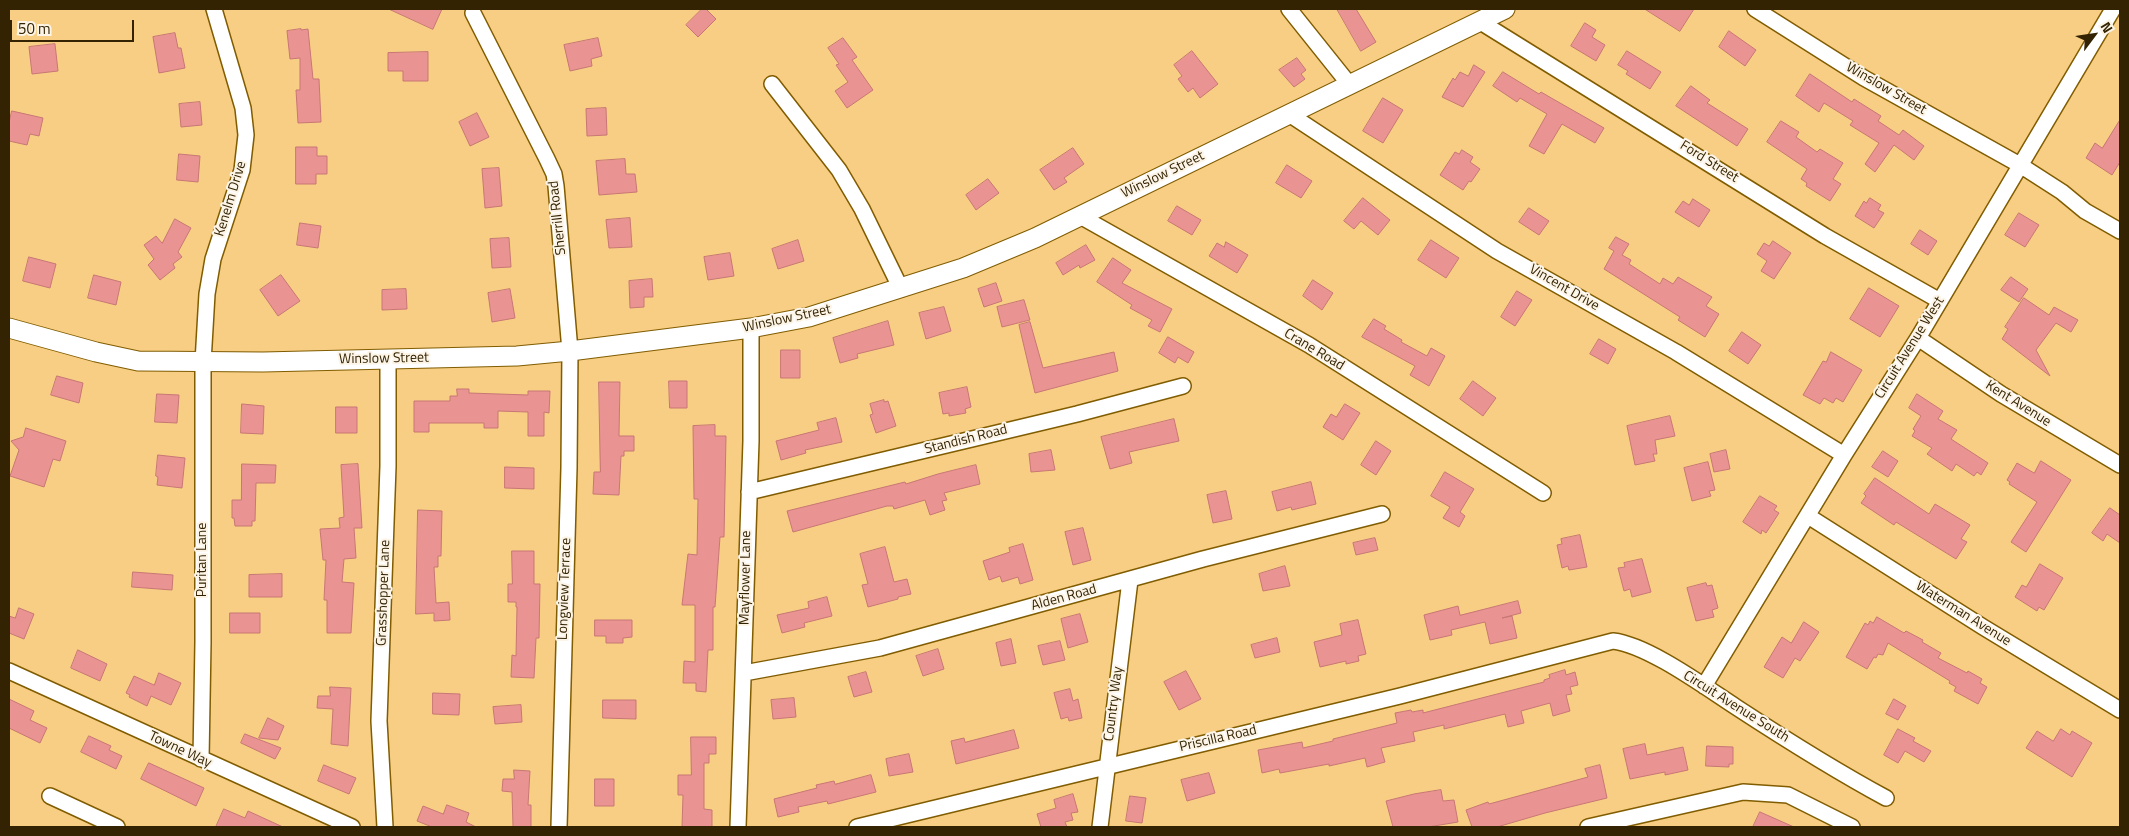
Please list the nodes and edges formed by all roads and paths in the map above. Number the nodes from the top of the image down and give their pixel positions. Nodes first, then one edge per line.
1 (214, 9) edge
2 (1289, 9) edge
3 (1505, 9) edge
4 (1755, 9) edge
5 (473, 13) dead end
6 (2113, 16) edge
7 (1479, 21) junction
8 (772, 84) dead end
9 (1349, 84) junction
10 (1289, 114) junction
11 (2020, 165) junction
12 (1080, 216) junction
13 (2120, 231) edge
14 (901, 289) junction
15 (1940, 301) junction
16 (9, 328) edge
17 (751, 328) junction
18 (1918, 338) junction
19 (570, 351) junction
20 (388, 359) junction
21 (203, 362) junction
22 (1183, 386) dead end
23 (1844, 455) junction
24 (2120, 465) edge
25 (749, 492) junction
26 (1543, 493) dead end
27 (1382, 514) dead end
28 (1808, 516) junction
29 (1130, 580) junction
30 (1579, 649) joint
31 (9, 671) edge
32 (744, 673) junction
33 (1704, 686) junction
34 (2120, 710) edge
35 (201, 759) junction
36 (1106, 765) junction
37 (50, 796) dead end
38 (1886, 798) dead end
39 (117, 827) edge
40 (352, 827) edge
41 (385, 827) edge
42 (559, 827) edge
43 (738, 827) edge
44 (857, 827) edge
45 (1100, 827) edge
46 (1588, 827) edge
47 (1852, 827) edge

1 - 21 street, Kenelm Drive
2 - 9 street
3 - 7 street, Winslow Street
4 - 11 street, Winslow Street
5 - 19 street, Sherrill Road
6 - 11 street, Circuit Avenue West
7 - 9 street, Winslow Street
7 - 15 street, Ford Street
8 - 14 street
9 - 10 street, Winslow Street
10 - 12 street, Winslow Street
10 - 23 street, Vincent Drive
11 - 13 street, Winslow Street
11 - 15 street, Circuit Avenue West
12 - 14 street, Winslow Street
12 - 26 street, Crane Road
14 - 17 street, Winslow Street
15 - 18 street, Circuit Avenue West
16 - 21 street, Winslow Street
17 - 19 street, Winslow Street
17 - 25 street, Mayflower Lane
18 - 23 street, Circuit Avenue West
18 - 24 street, Kent Avenue
19 - 20 street, Winslow Street
19 - 42 street, Longview Terrace
20 - 21 street, Winslow Street
20 - 41 street, Grasshopper Lane
21 - 35 street, Puritan Lane
22 - 25 street, Standish Road
23 - 28 street, Circuit Avenue West
25 - 32 street, Mayflower Lane
27 - 29 street, Alden Road
28 - 33 street, Circuit Avenue West
28 - 34 street, Waterman Avenue
29 - 32 street, Alden Road
29 - 36 street, Country Way
30 - 33 street, Circuit Avenue South
30 - 36 street, Priscilla Road
31 - 35 street, Towne Way
32 - 43 street, Mayflower Lane
33 - 38 street, Circuit Avenue South
35 - 40 street, Towne Way
36 - 44 street, Priscilla Road
36 - 45 street, Country Way
37 - 39 street
46 - 47 street

